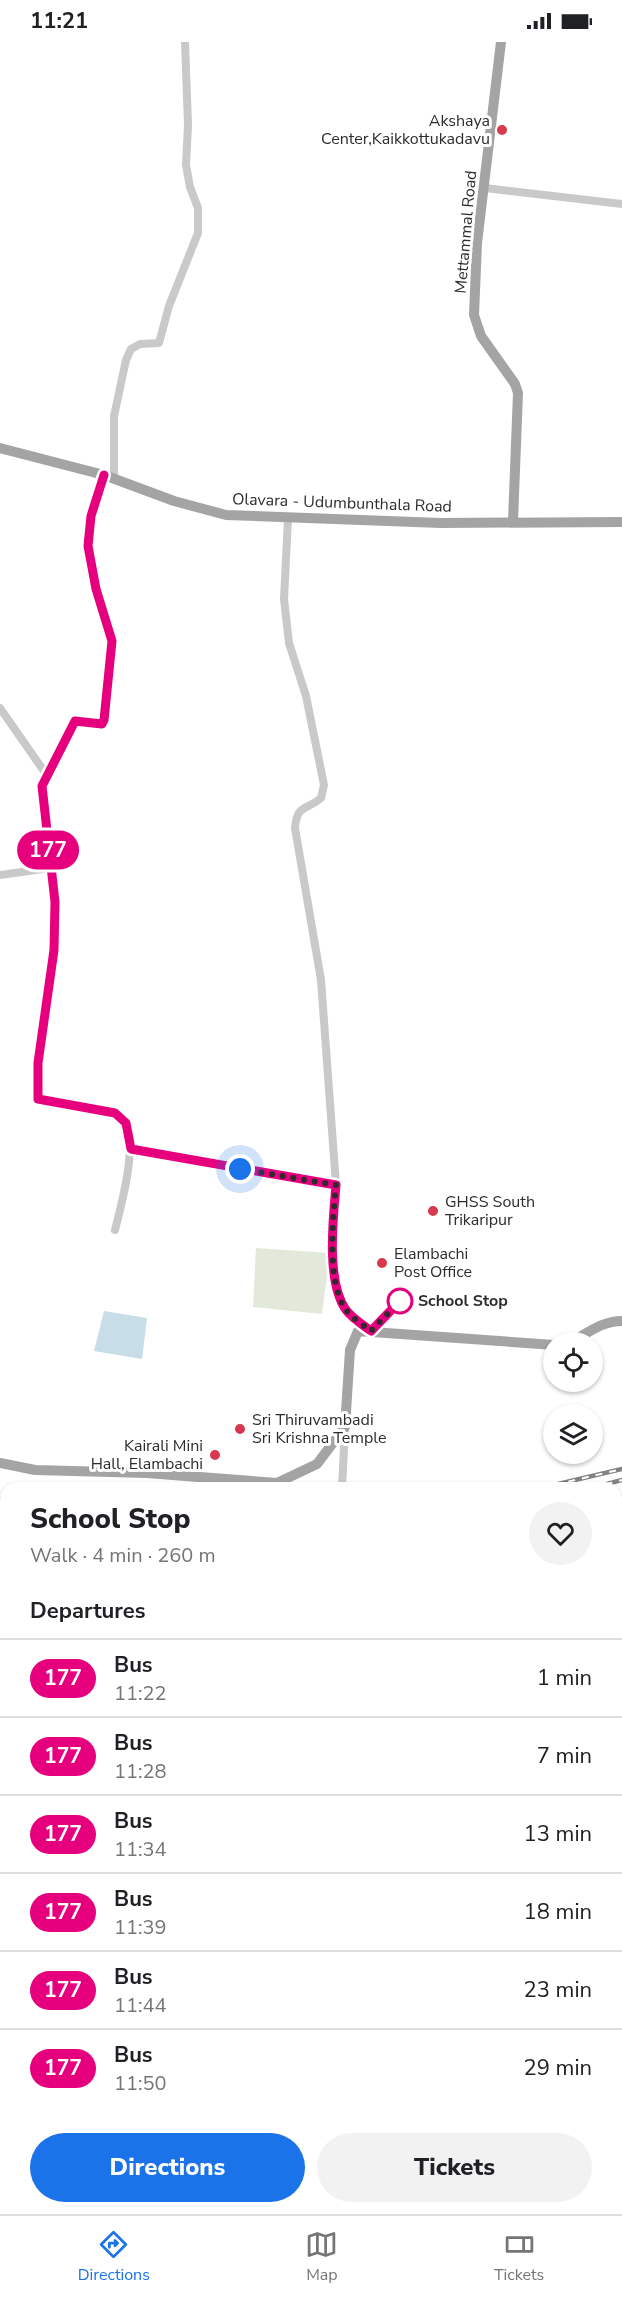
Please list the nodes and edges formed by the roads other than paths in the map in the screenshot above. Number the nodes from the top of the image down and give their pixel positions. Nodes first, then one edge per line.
1 (185, 42) edge
2 (501, 42) edge
3 (485, 188) junction
4 (622, 204) edge
5 (0, 448) edge
6 (109, 477) junction
7 (288, 519) junction
8 (513, 521) junction
9 (622, 522) edge
10 (0, 708) edge
11 (46, 774) junction
12 (50, 868) junction
13 (0, 875) edge
14 (131, 1149) junction
15 (336, 1185) junction
16 (115, 1230) dead end
17 (400, 1301) dead end
18 (622, 1321) edge
19 (371, 1331) junction
20 (588, 1332) edge
21 (543, 1344) edge
22 (345, 1427) junction
23 (0, 1463) edge
24 (342, 1482) edge

1 - 6 street
2 - 3 main road, Mettammal Road
3 - 4 street
3 - 8 main road, Mettammal Road
5 - 6 main road, Olavara - Udumbunthala Road
6 - 7 main road, Olavara - Udumbunthala Road
6 - 11 street
7 - 8 main road, Olavara - Udumbunthala Road
7 - 15 street
8 - 9 main road, Olavara - Udumbunthala Road
10 - 11 street
11 - 12 street
12 - 13 street
12 - 14 street
14 - 15 street
14 - 16 street
15 - 19 street
17 - 19 street
18 - 20 main road
19 - 21 main road
19 - 22 main road
22 - 23 main road
22 - 24 street

